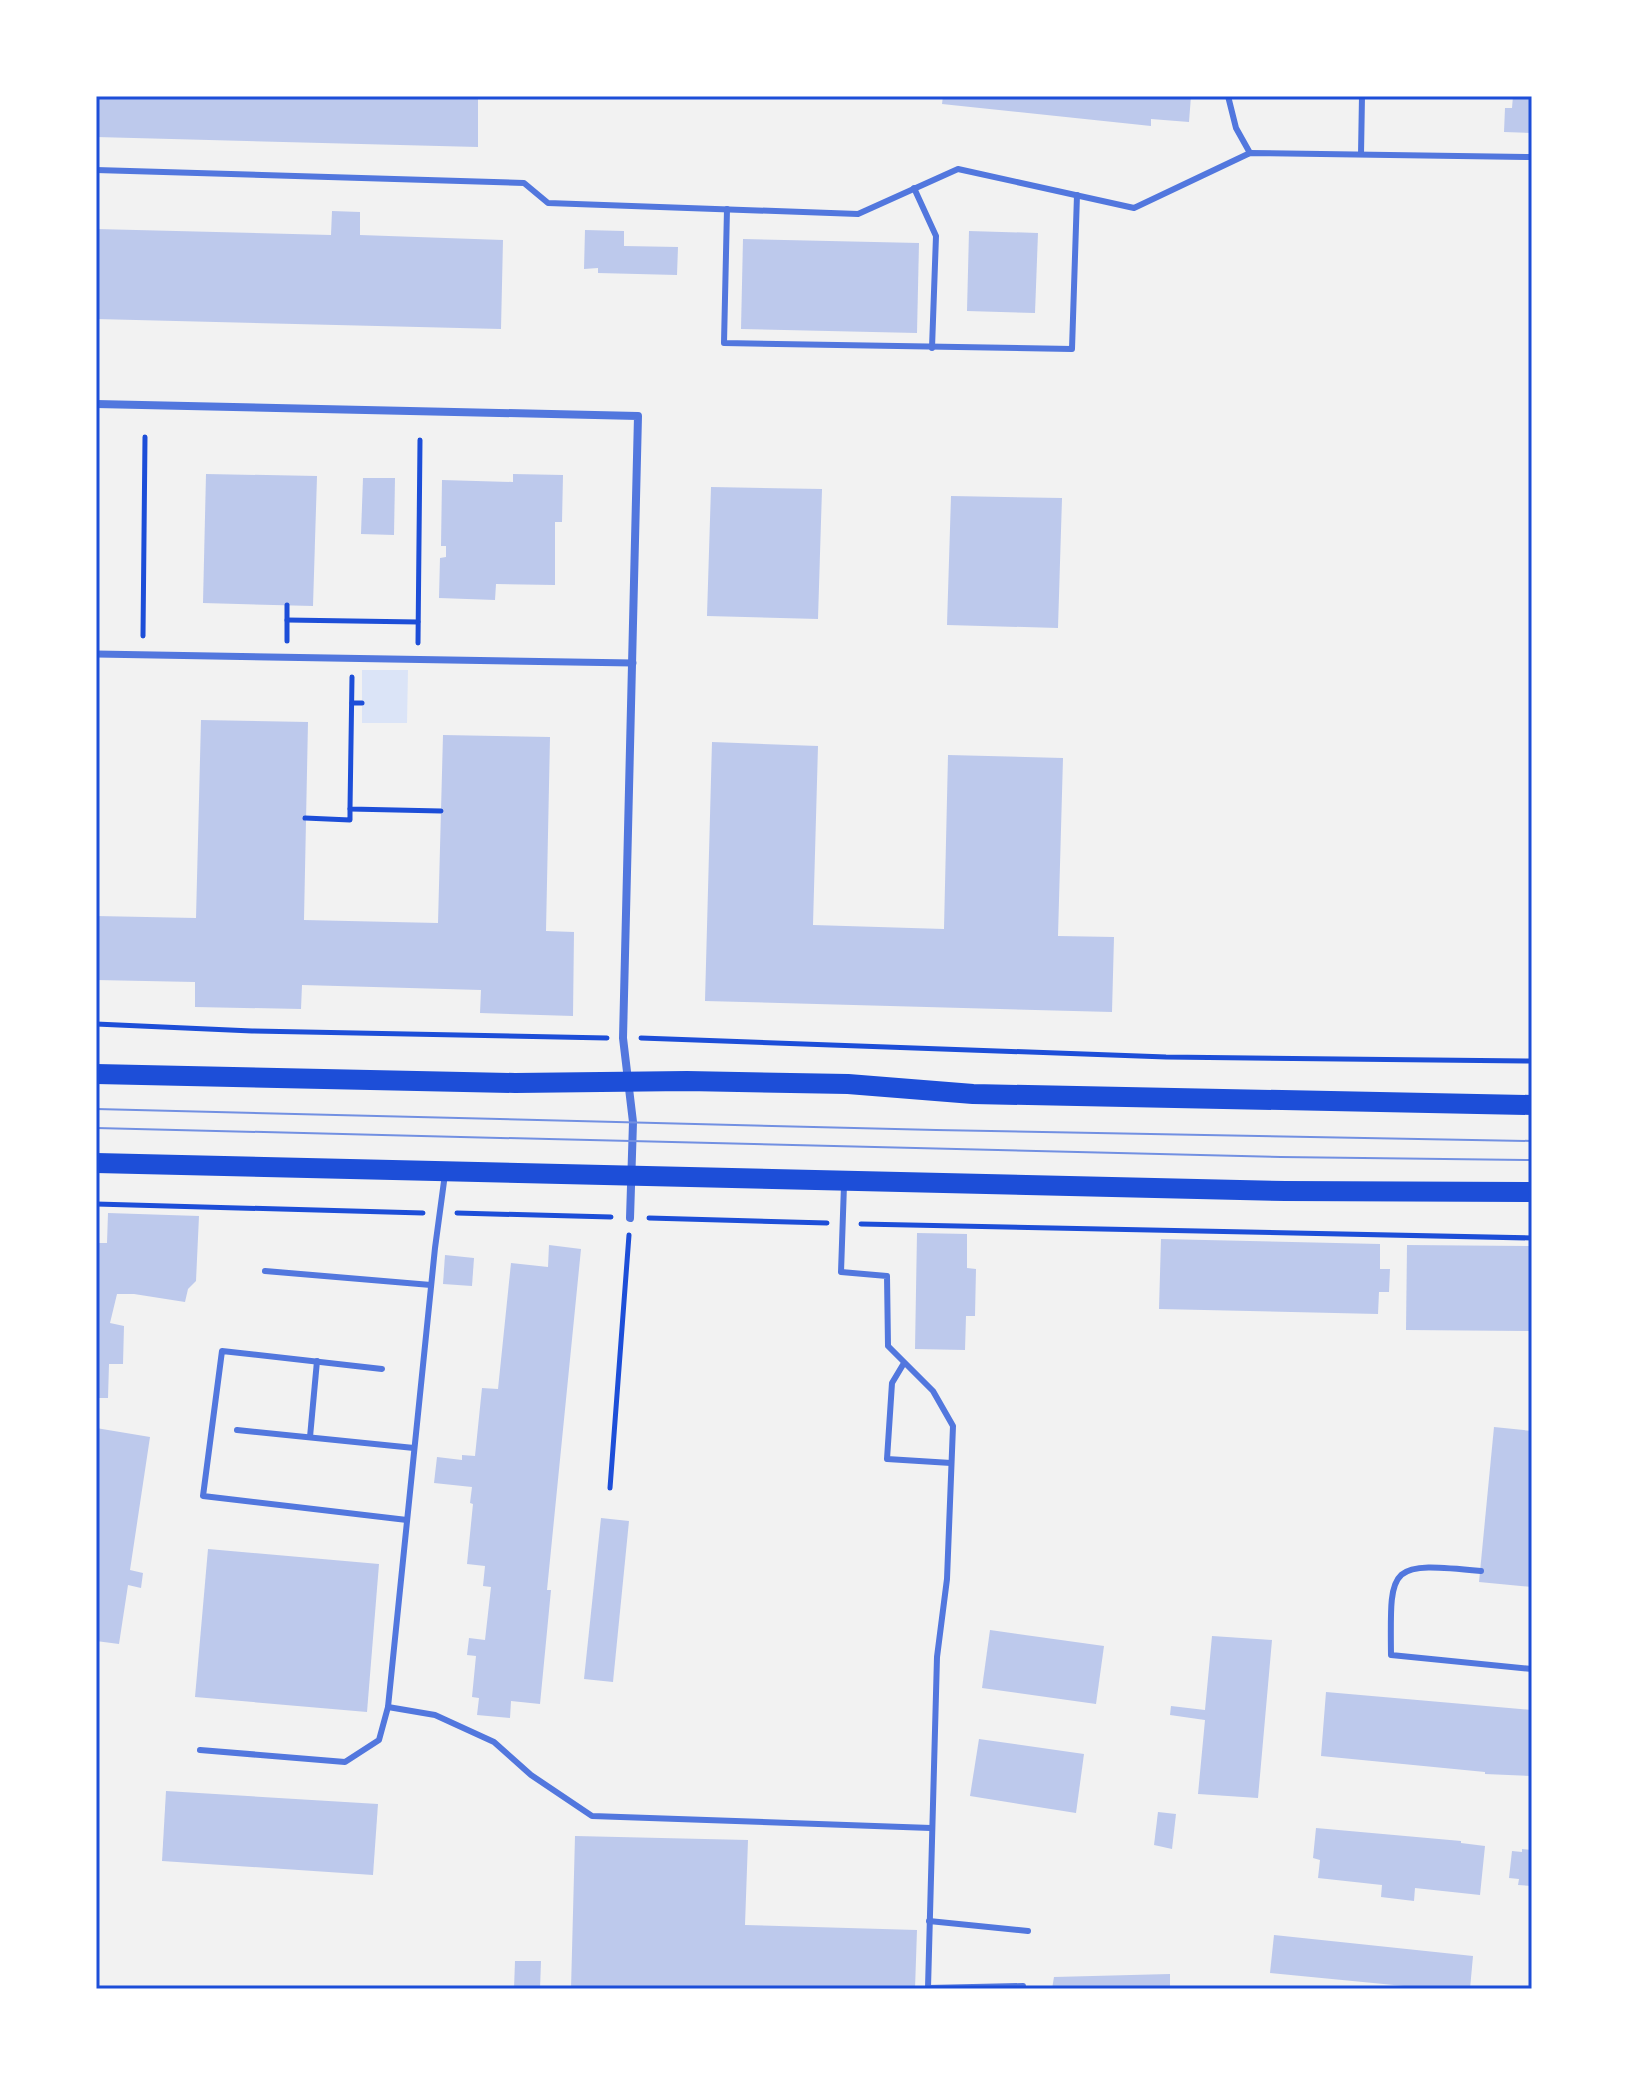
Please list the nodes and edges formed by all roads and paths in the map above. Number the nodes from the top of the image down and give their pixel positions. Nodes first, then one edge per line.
1 (1228, 96) edge
2 (1362, 96) edge
3 (1250, 153) junction
4 (1361, 154) junction
5 (1532, 157) edge
6 (96, 170) edge
7 (914, 188) junction
8 (1077, 195) junction
9 (727, 209) junction
10 (932, 348) junction
11 (96, 404) edge
12 (145, 437) dead end
13 (420, 440) dead end
14 (287, 605) dead end
15 (418, 622) junction
16 (96, 654) edge
17 (143, 656) junction
18 (352, 659) junction
19 (418, 660) junction
20 (633, 663) junction
21 (352, 703) junction
22 (362, 703) dead end
23 (350, 809) junction
24 (441, 811) dead end
25 (305, 818) dead end
26 (96, 1024) edge
27 (623, 1038) junction
28 (1532, 1061) edge
29 (96, 1074) edge
30 (629, 1082) junction
31 (1532, 1105) edge
32 (96, 1163) edge
33 (446, 1170) junction
34 (631, 1176) junction
35 (844, 1180) junction
36 (1532, 1192) edge
37 (96, 1204) edge
38 (439, 1213) junction
39 (630, 1218) junction
40 (843, 1224) junction
41 (1532, 1238) edge
42 (265, 1271) dead end
43 (431, 1285) junction
44 (317, 1361) junction
45 (904, 1363) junction
46 (382, 1369) dead end
47 (237, 1430) dead end
48 (310, 1437) junction
49 (414, 1448) junction
50 (951, 1463) junction
51 (610, 1488) dead end
52 (407, 1520) junction
53 (1481, 1571) dead end
54 (1532, 1669) edge
55 (388, 1707) junction
56 (200, 1750) dead end
57 (931, 1828) junction
58 (929, 1921) junction
59 (1028, 1931) dead end
60 (1023, 1986) dead end
61 (928, 1989) edge

1 - 3 lane
2 - 4 lane
3 - 4 lane
3 - 8 lane
4 - 5 lane
6 - 9 lane
7 - 8 lane
7 - 9 lane
7 - 10 lane
8 - 10 lane
9 - 10 lane
11 - 20 street
12 - 17 path
13 - 15 path
14 - 15 path
15 - 19 path
16 - 17 street
17 - 18 street
18 - 19 street
18 - 21 path
19 - 20 street
20 - 27 street
21 - 22 path
21 - 23 path
23 - 24 path
23 - 25 path
26 - 27 path
27 - 28 path
27 - 30 street
29 - 30 main road
30 - 31 main road
30 - 34 street
32 - 33 main road
33 - 34 main road
33 - 38 lane
34 - 35 main road
34 - 39 street
35 - 36 main road
35 - 40 lane
37 - 38 path
38 - 39 path
38 - 43 lane
39 - 40 path
39 - 51 path
40 - 41 path
40 - 45 lane
42 - 43 lane
43 - 49 lane
44 - 46 lane
44 - 48 lane
44 - 52 lane
45 - 50 lane
45 - 50 lane
47 - 48 lane
48 - 49 lane
49 - 52 lane
50 - 57 lane
52 - 55 lane
53 - 54 lane
55 - 56 lane
55 - 57 lane
57 - 58 lane
58 - 59 lane
58 - 61 lane
60 - 61 lane

